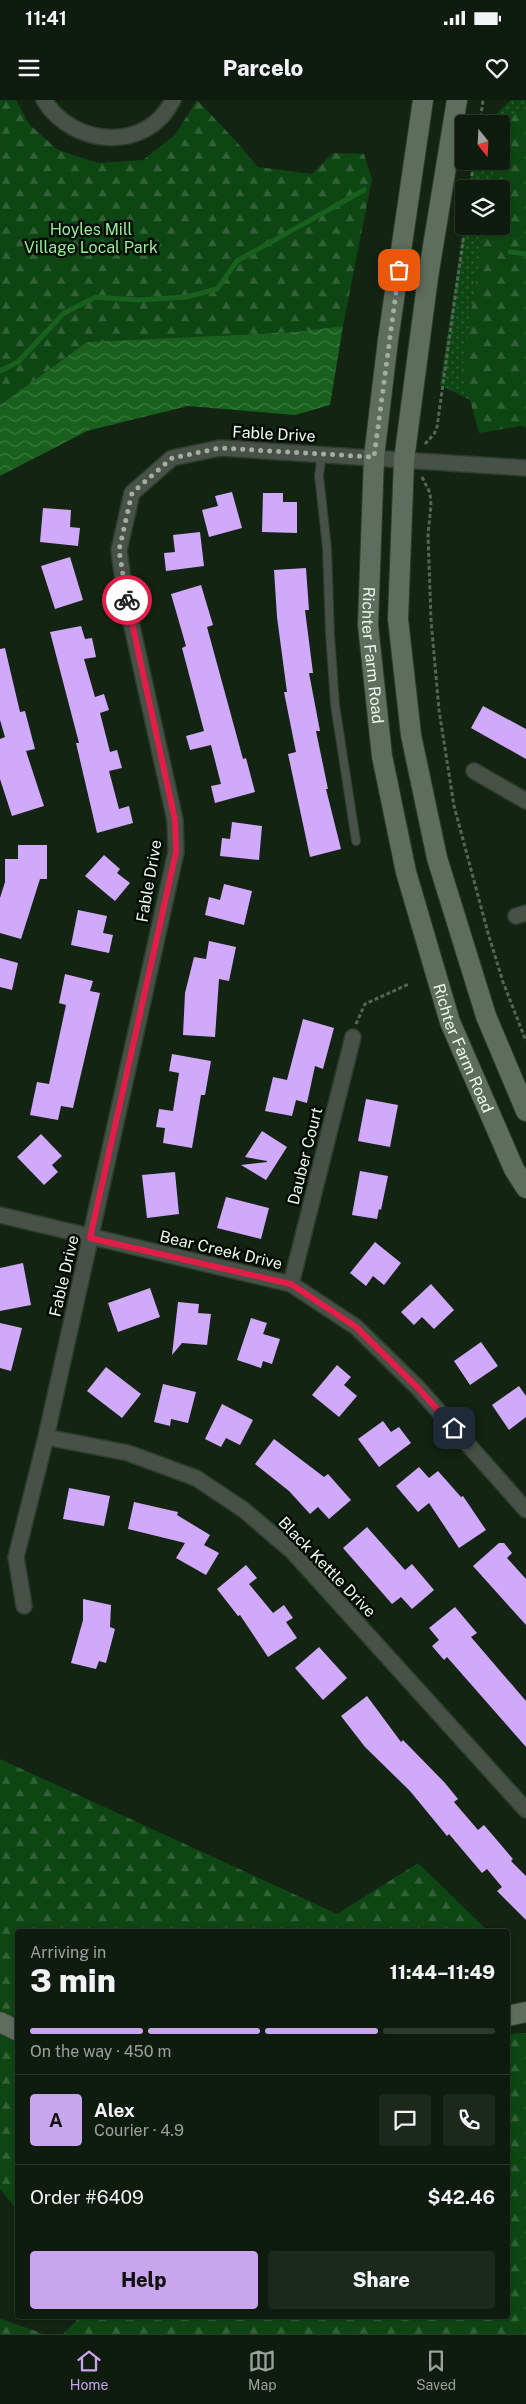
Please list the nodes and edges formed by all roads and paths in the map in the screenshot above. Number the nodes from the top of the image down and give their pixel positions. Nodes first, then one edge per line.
1 (44, 100) edge
2 (173, 100) edge
3 (423, 100) edge
4 (457, 100) edge
5 (483, 100) edge
6 (481, 115) edge
7 (464, 235) edge
8 (322, 454) junction
9 (374, 457) junction
10 (413, 460) junction
11 (526, 468) edge
12 (474, 771) dead end
13 (526, 801) edge
14 (356, 841) dead end
15 (408, 984) dead end
16 (353, 1037) joint
17 (526, 1041) edge
18 (526, 1111) edge
19 (526, 1188) edge
20 (0, 1215) edge
21 (90, 1238) junction
22 (291, 1284) junction
23 (46, 1437) junction
24 (526, 1510) edge
25 (24, 1606) dead end
26 (526, 1810) edge
27 (526, 2012) edge
28 (510, 2016) edge
29 (0, 2022) edge
30 (15, 2030) edge

1 - 2 street
3 - 9 main road, Richter Farm Road
4 - 10 main road, Richter Farm Road
5 - 6 path
7 - 10 path
8 - 9 street, Fable Drive
8 - 14 lane
8 - 21 street, Fable Drive
9 - 10 street, Fable Drive
9 - 19 main road, Richter Farm Road
10 - 11 street, Fable Drive
10 - 17 path
10 - 18 main road, Richter Farm Road
12 - 13 street
15 - 16 path
16 - 22 street, Dauber Court
20 - 21 street, Bear Creek Drive
21 - 22 street, Bear Creek Drive
21 - 23 street, Fable Drive
22 - 24 street, Bear Creek Drive
23 - 25 street, Fable Drive
23 - 26 street, Black Kettle Drive
27 - 28 main road
29 - 30 main road

